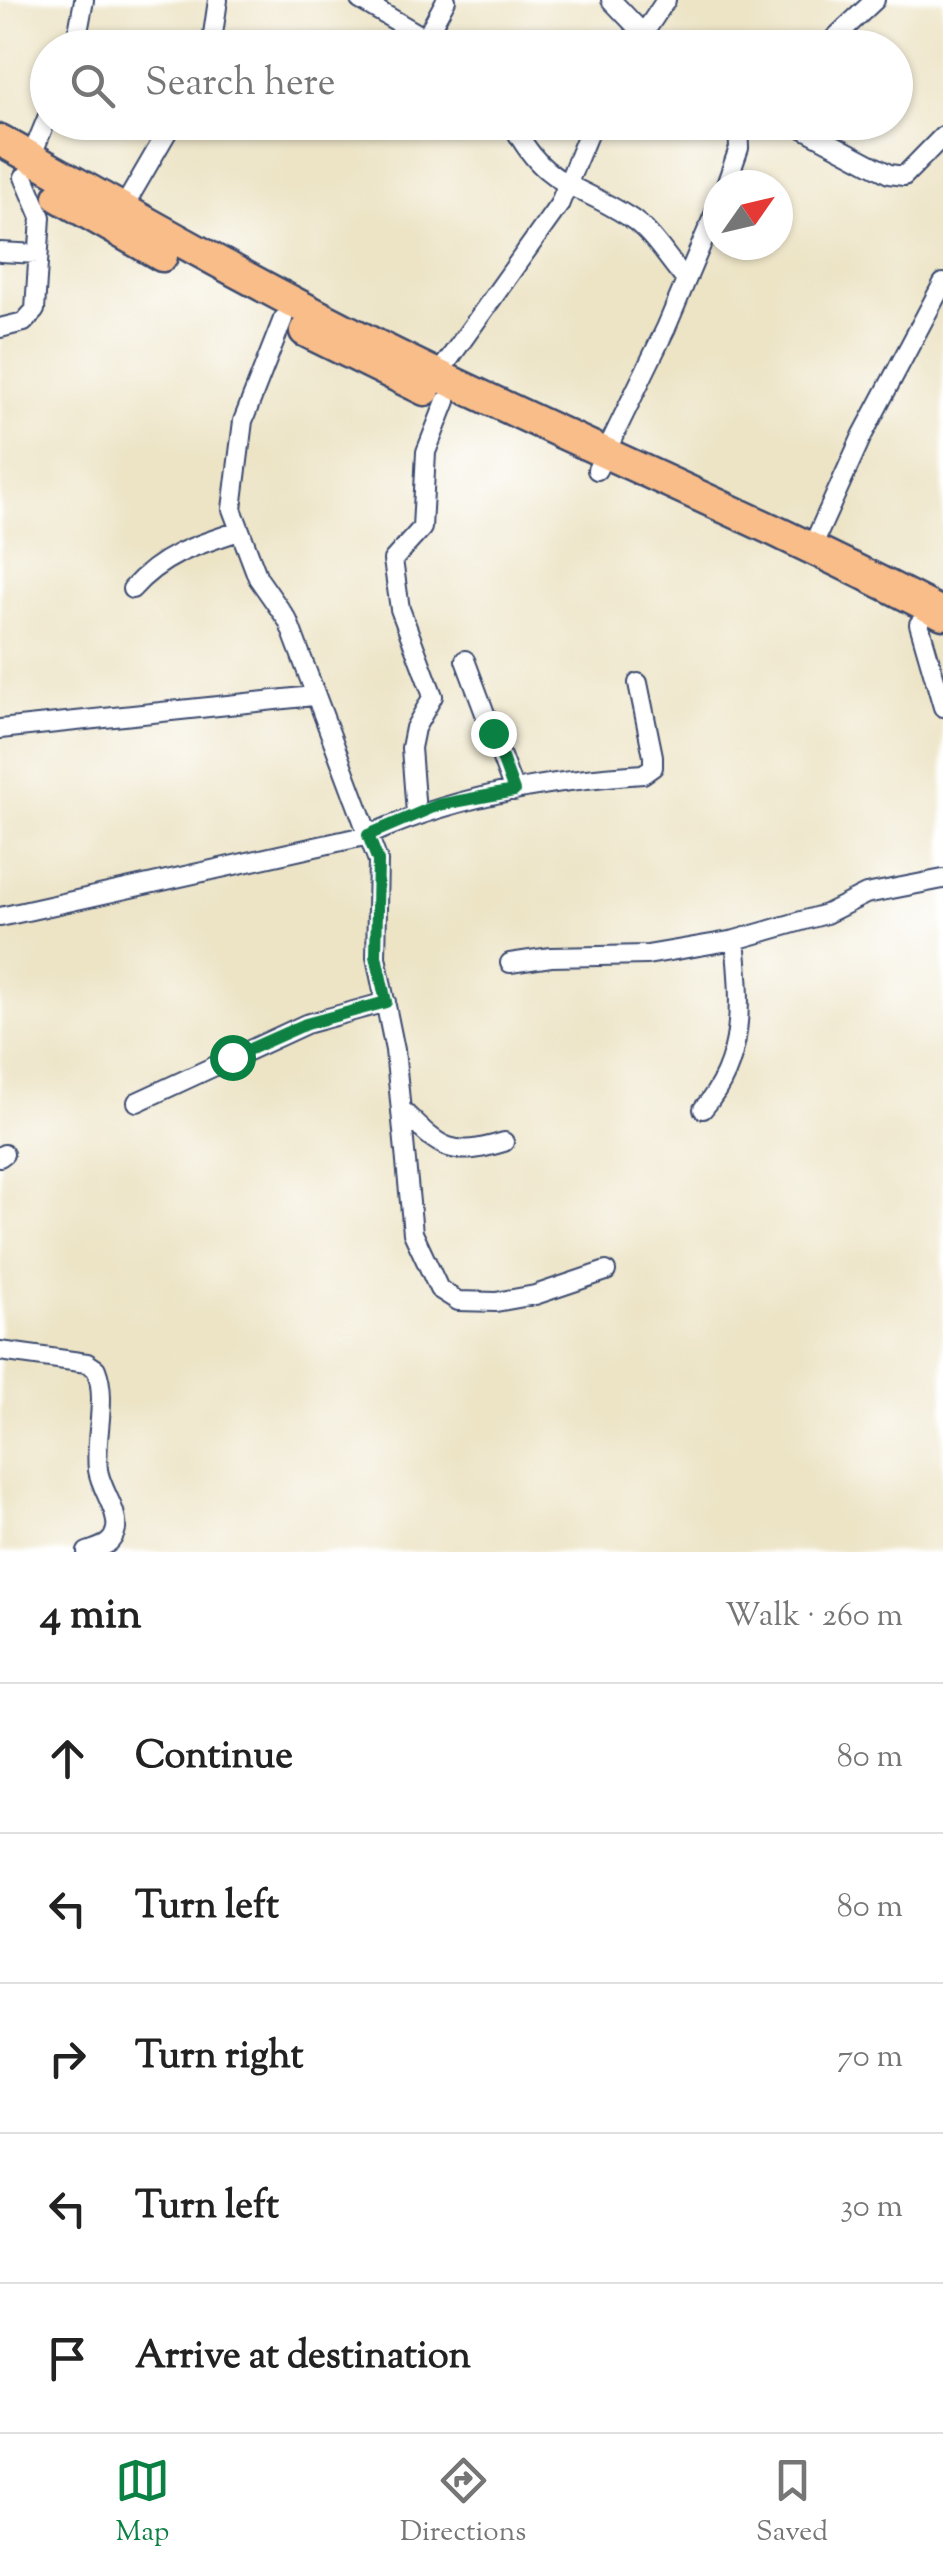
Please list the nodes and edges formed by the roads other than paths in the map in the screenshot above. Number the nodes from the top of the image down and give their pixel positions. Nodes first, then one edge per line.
1 (84, 0) edge
2 (218, 0) edge
3 (360, 0) edge
4 (446, 0) edge
5 (611, 0) edge
6 (666, 0) edge
7 (875, 0) edge
8 (79, 30) edge
9 (214, 30) edge
10 (415, 30) edge
11 (429, 30) edge
12 (631, 30) edge
13 (646, 30) edge
14 (843, 30) edge
15 (943, 136) edge
16 (0, 140) edge
17 (34, 140) edge
18 (163, 140) edge
19 (520, 140) edge
20 (587, 140) edge
21 (739, 140) edge
22 (824, 140) edge
23 (18, 166) edge
24 (732, 170) edge
25 (568, 188) junction
26 (49, 207) junction
27 (122, 210) junction
28 (703, 240) edge
29 (0, 252) edge
30 (38, 254) junction
31 (686, 280) junction
32 (943, 283) edge
33 (282, 319) junction
34 (0, 328) edge
35 (442, 388) junction
36 (600, 461) junction
37 (239, 531) junction
38 (812, 547) junction
39 (132, 590) dead end
40 (935, 625) edge
41 (465, 660) dead end
42 (638, 683) dead end
43 (313, 696) junction
44 (943, 707) edge
45 (0, 729) edge
46 (514, 791) junction
47 (416, 813) junction
48 (368, 835) junction
49 (943, 879) edge
50 (0, 917) edge
51 (735, 940) junction
52 (510, 963) dead end
53 (386, 1002) junction
54 (137, 1102) dead end
55 (401, 1108) junction
56 (703, 1110) dead end
57 (504, 1142) dead end
58 (606, 1270) dead end
59 (0, 1351) edge
60 (87, 1552) edge

1 - 8 street
2 - 9 street
3 - 10 street
4 - 11 street
5 - 12 street
6 - 13 street
7 - 14 street
15 - 22 street
16 - 23 highway
17 - 23 street
18 - 27 street
19 - 25 street
20 - 25 street
21 - 24 street
23 - 26 highway
23 - 27 highway
25 - 31 street
25 - 35 street
26 - 30 street
26 - 33 highway
27 - 35 highway
28 - 31 street
29 - 30 street
30 - 34 street
31 - 36 street
32 - 38 street
33 - 35 highway
33 - 37 street
35 - 36 highway
35 - 47 street
36 - 38 highway
36 - 40 highway
37 - 39 street
37 - 43 street
38 - 40 highway
40 - 44 street
41 - 46 street
42 - 46 street
43 - 45 street
43 - 48 street
46 - 47 street
47 - 48 street
48 - 50 street
48 - 53 street
49 - 51 street
51 - 52 street
51 - 56 street
53 - 54 street
53 - 55 street
55 - 57 street
55 - 58 street
59 - 60 street

